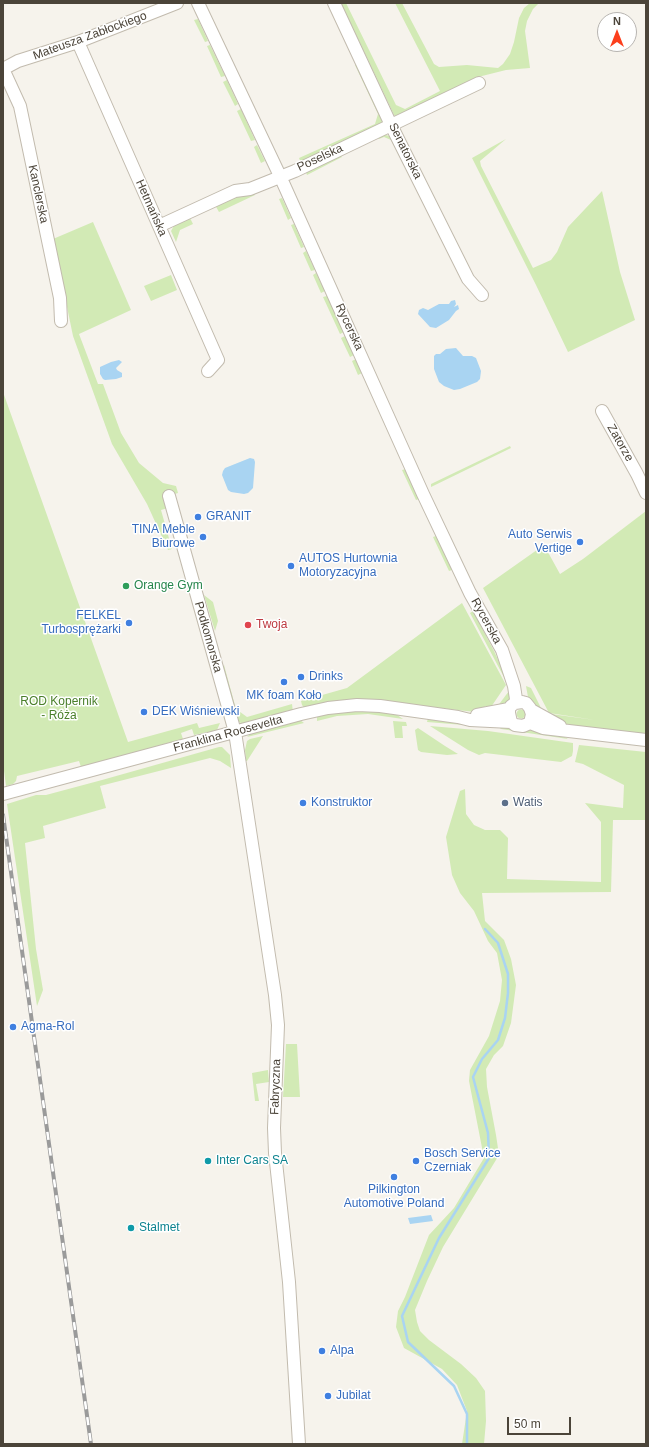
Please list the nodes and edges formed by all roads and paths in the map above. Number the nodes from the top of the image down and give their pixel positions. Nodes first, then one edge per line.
1 (177, 3) edge
2 (198, 3) edge
3 (334, 3) edge
4 (78, 42) junction
5 (3, 69) edge
6 (479, 83) dead end
7 (391, 125) junction
8 (280, 176) junction
9 (159, 226) junction
10 (482, 295) dead end
11 (61, 321) dead end
12 (208, 371) dead end
13 (602, 411) dead end
14 (642, 471) edge
15 (646, 493) edge
16 (169, 496) dead end
17 (520, 707) junction
18 (458, 717) junction
19 (512, 722) junction
20 (530, 723) junction
21 (568, 730) junction
22 (235, 732) junction
23 (646, 740) edge
24 (3, 794) edge
25 (299, 1444) edge

1 - 4 street, Mateusza Zabłockiego
2 - 8 street, Rycerska
3 - 7 street, Senatorska
4 - 5 street, Mateusza Zabłockiego
4 - 9 street, Hetmańska
5 - 11 street, Kanclerska
6 - 7 street, Poselska
7 - 8 street, Poselska
7 - 10 street, Senatorska
8 - 9 street, Poselska
8 - 17 street, Rycerska
9 - 12 street, Hetmańska
13 - 14 street, Zatorze
14 - 15 street, Zatorze
16 - 22 street, Podkomorska
17 - 18 street, Franklina Roosevelta
17 - 19 street
17 - 20 street
17 - 21 street
18 - 19 street, Franklina Roosevelta
18 - 22 street, Franklina Roosevelta
19 - 20 street
20 - 21 street
21 - 23 street
22 - 24 street, Franklina Roosevelta
22 - 25 street, Fabryczna

